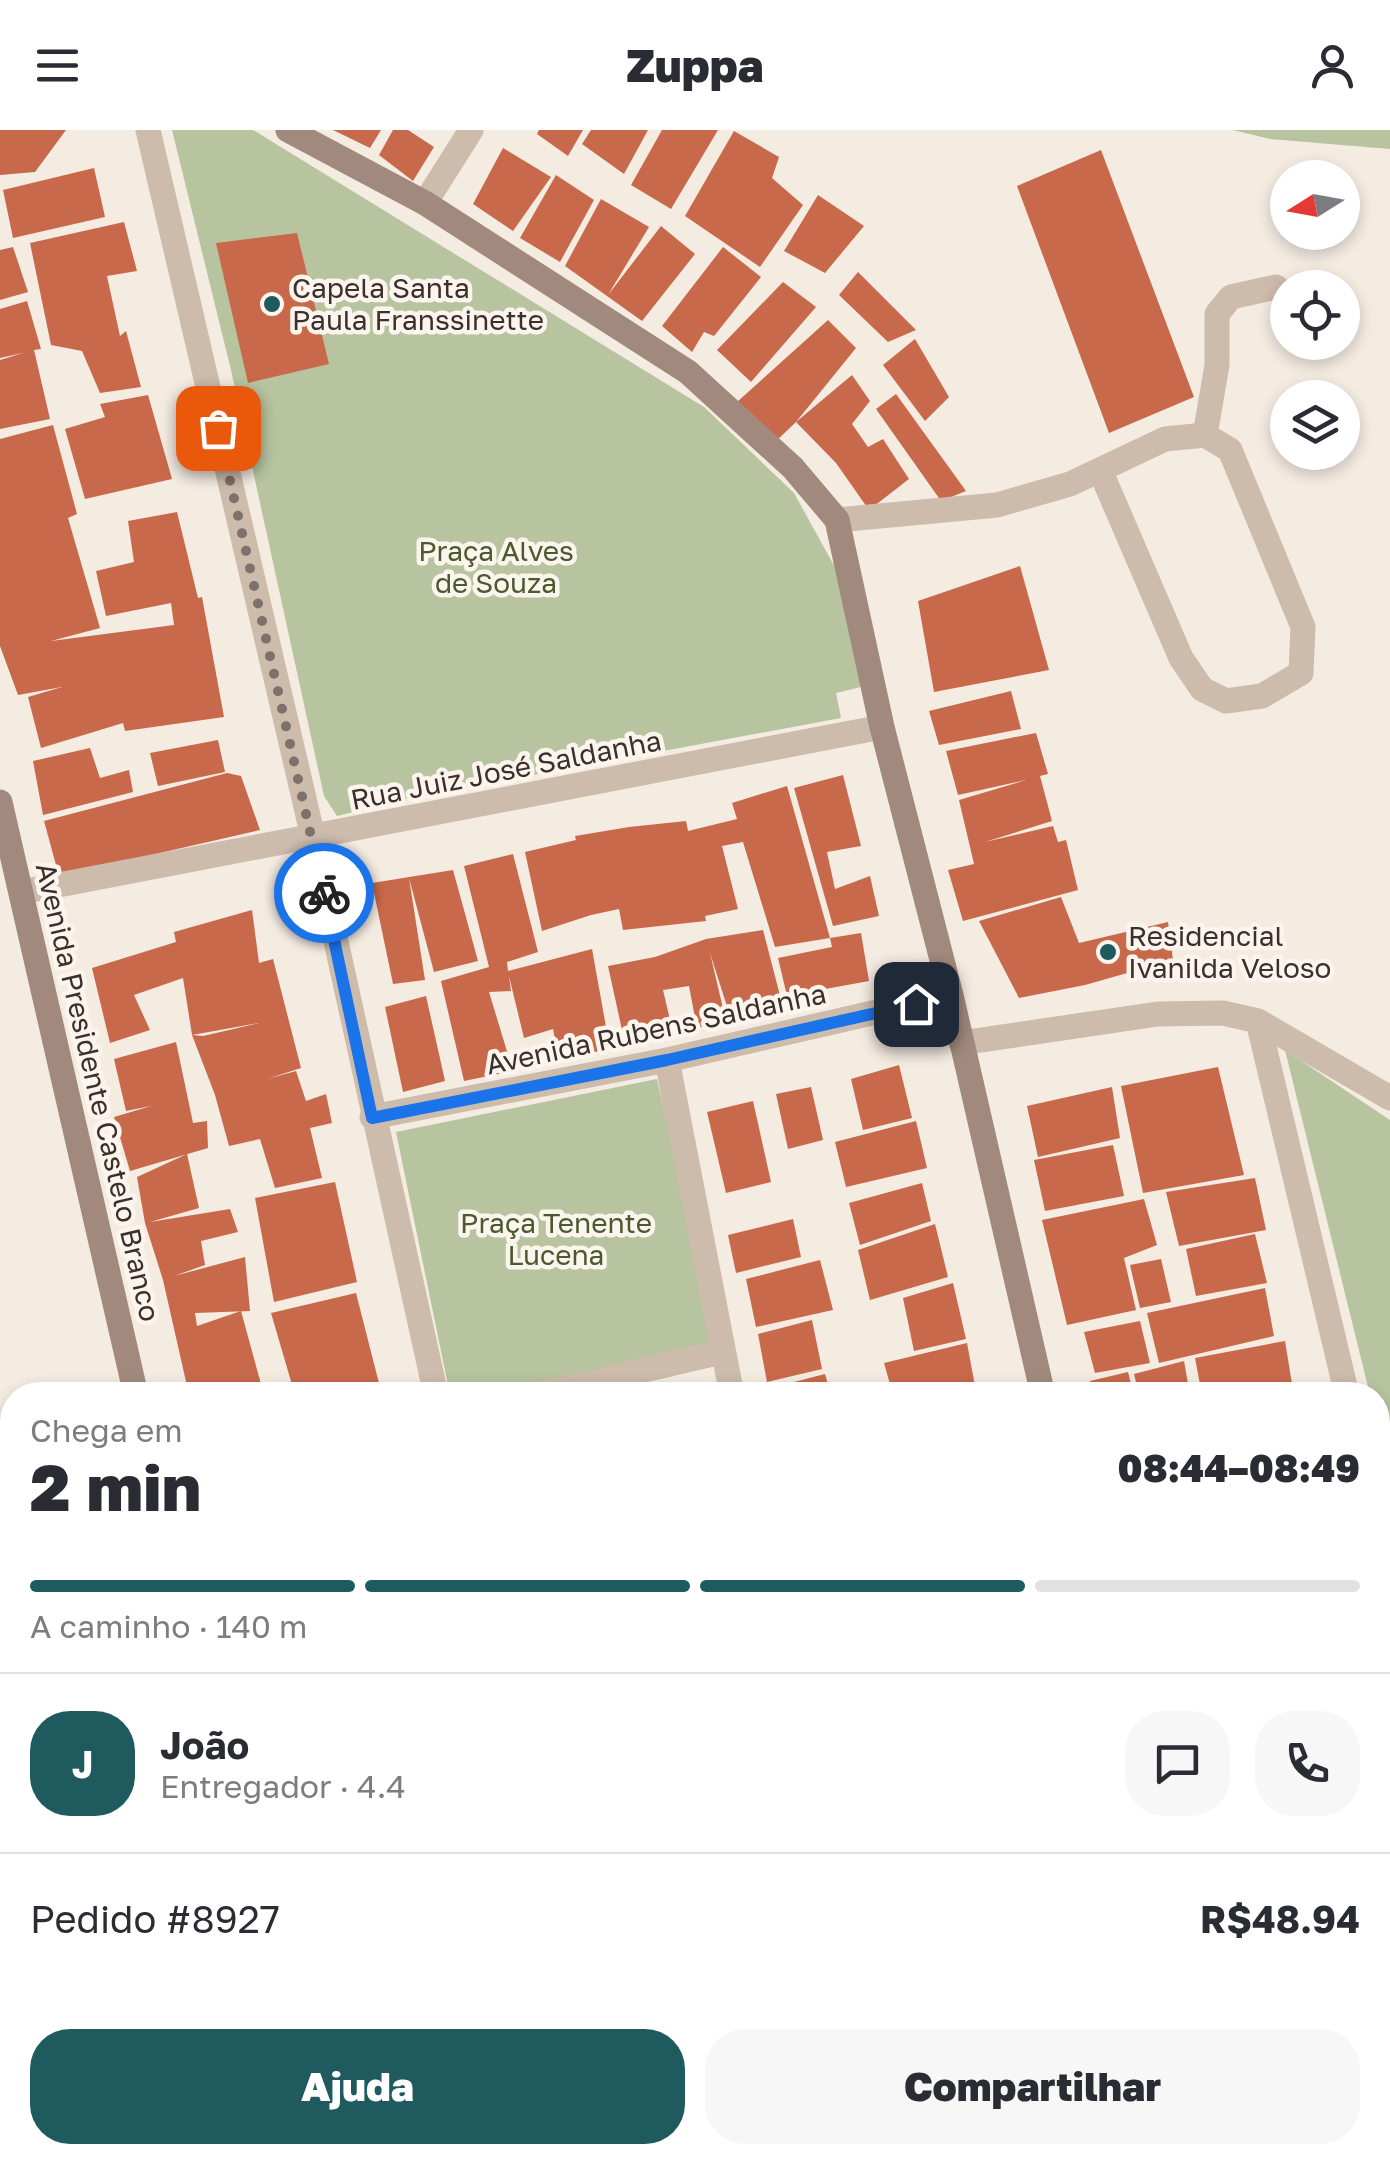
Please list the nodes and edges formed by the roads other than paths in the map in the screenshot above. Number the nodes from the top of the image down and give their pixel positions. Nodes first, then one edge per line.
1 (148, 130) edge
2 (288, 130) edge
3 (471, 130) edge
4 (425, 203) junction
5 (1270, 287) edge
6 (1205, 435) junction
7 (1100, 470) junction
8 (838, 520) junction
9 (882, 727) junction
10 (0, 802) edge
11 (312, 837) junction
12 (22, 892) junction
13 (951, 995) junction
14 (1258, 1021) junction
15 (961, 1044) junction
16 (667, 1060) junction
17 (1390, 1098) edge
18 (372, 1118) junction
19 (721, 1352) junction
20 (133, 1382) edge
21 (433, 1382) edge
22 (593, 1382) edge
23 (729, 1382) edge
24 (1040, 1382) edge
25 (1344, 1382) edge

1 - 11 street
2 - 4 main road
3 - 4 street
4 - 8 main road
5 - 6 street
6 - 7 street
6 - 7 street
7 - 8 street
8 - 9 main road
9 - 11 street, Rua Juiz José Saldanha
9 - 13 main road
10 - 12 main road, Avenida Presidente Castelo Branco
11 - 12 street, Rua Juiz José Saldanha
11 - 18 street
12 - 20 main road, Avenida Presidente Castelo Branco
13 - 15 main road
13 - 16 street, Avenida Rubens Saldanha
14 - 15 street
14 - 17 street
14 - 25 street
15 - 24 main road
16 - 18 street, Avenida Rubens Saldanha
16 - 19 street
18 - 21 street
19 - 22 street
19 - 23 street

